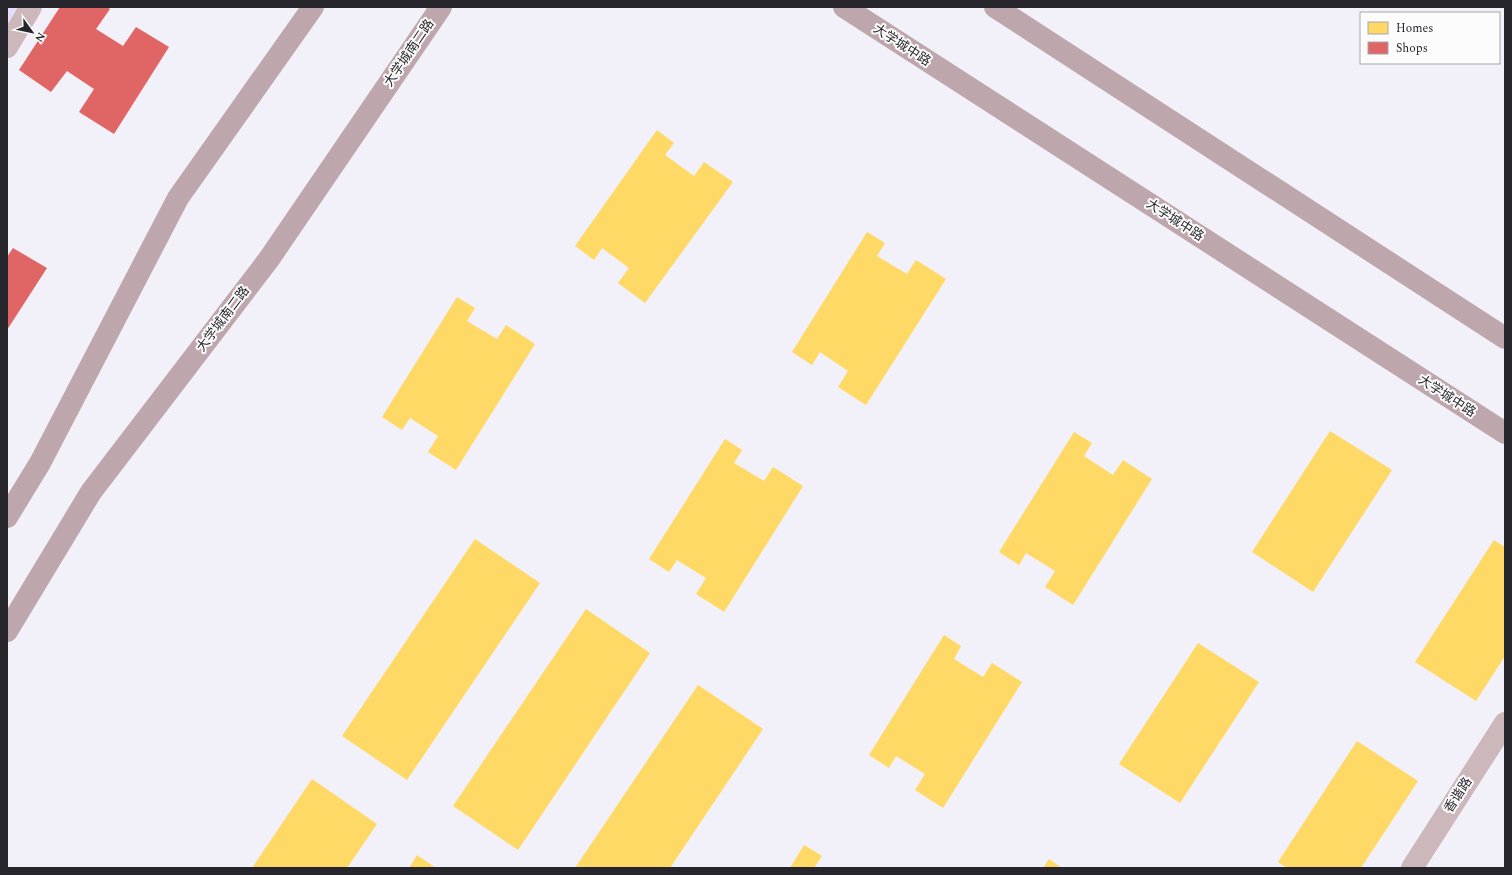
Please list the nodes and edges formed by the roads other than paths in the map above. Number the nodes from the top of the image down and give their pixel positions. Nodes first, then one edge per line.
1 (31, 7) edge
2 (313, 7) edge
3 (441, 7) edge
4 (844, 7) edge
5 (995, 7) edge
6 (7, 47) edge
7 (1505, 338) edge
8 (1505, 433) edge
9 (7, 517) edge
10 (7, 631) edge
11 (1505, 723) edge
12 (1412, 868) edge

1 - 6 street
2 - 9 highway
3 - 10 highway, 大学城南二路
4 - 8 highway, 大学城中路
5 - 7 highway
11 - 12 street, 香谐路

